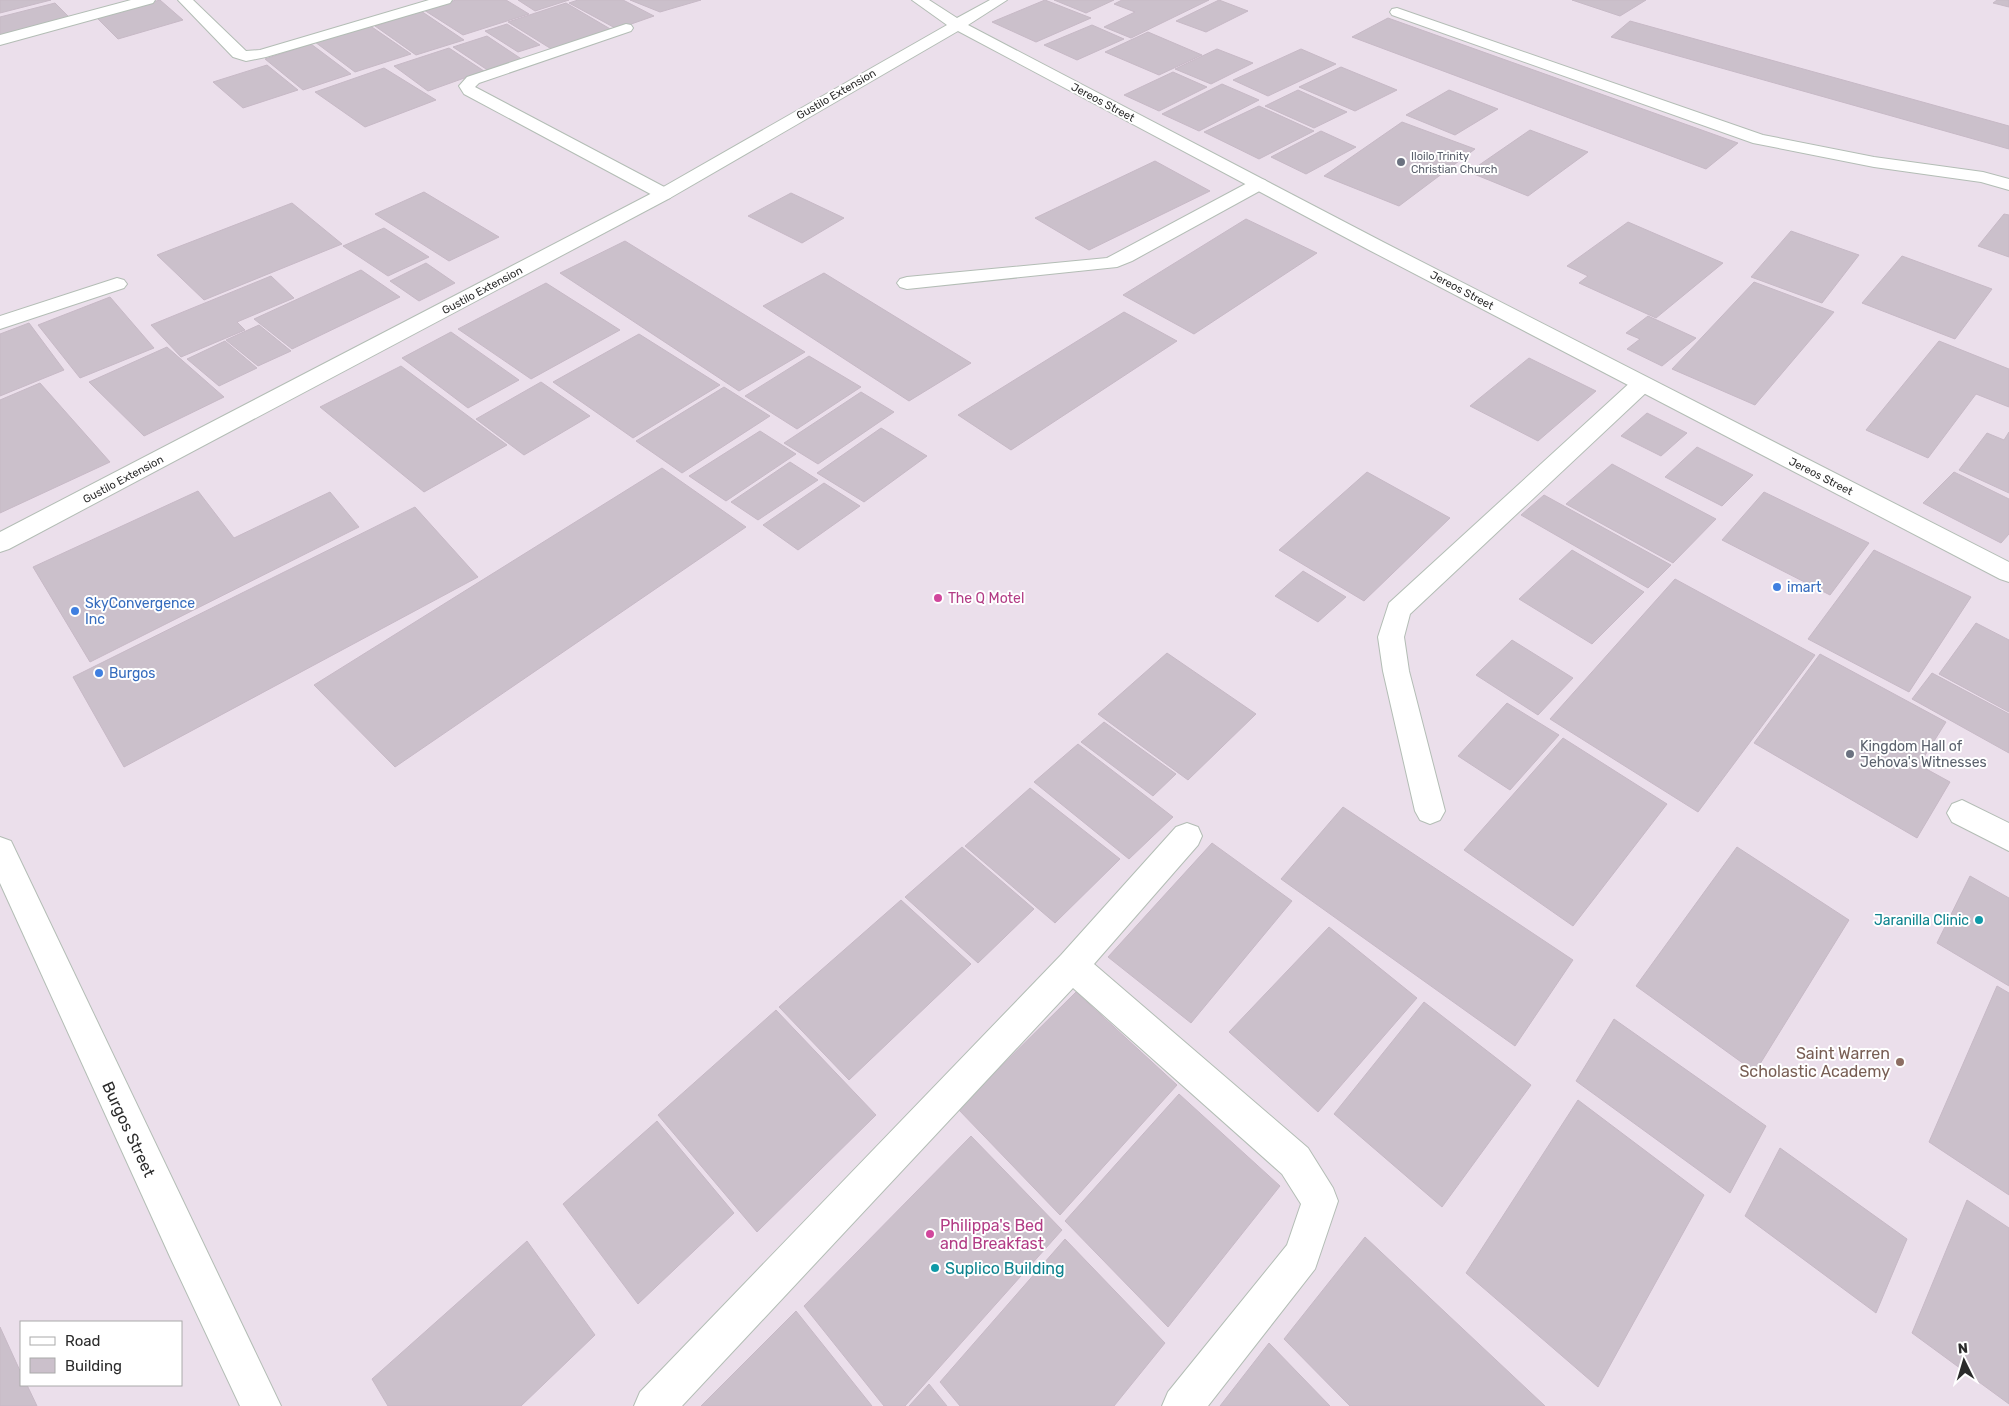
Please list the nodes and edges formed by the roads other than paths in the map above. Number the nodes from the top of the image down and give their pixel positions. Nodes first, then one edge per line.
1 (148, 0) edge
2 (185, 0) edge
3 (445, 0) edge
4 (919, 0) edge
5 (1000, 0) edge
6 (1397, 12) dead end
7 (956, 24) junction
8 (626, 28) dead end
9 (0, 40) edge
10 (1259, 184) junction
11 (2009, 185) edge
12 (664, 194) junction
13 (908, 283) dead end
14 (117, 284) dead end
15 (0, 323) edge
16 (1642, 384) junction
17 (0, 543) edge
18 (2009, 573) edge
19 (1430, 811) dead end
20 (1962, 813) dead end
21 (1186, 836) dead end
22 (2009, 838) edge
23 (0, 850) edge
24 (1072, 966) junction
25 (261, 1406) edge
26 (654, 1406) edge
27 (1182, 1406) edge

1 - 9 street
2 - 3 street
4 - 7 street, Jereos Street
5 - 7 street, Gustilo Extension
6 - 11 street
7 - 10 street, Jereos Street
7 - 12 street, Gustilo Extension
8 - 12 street
10 - 13 street
10 - 16 street, Jereos Street
12 - 17 street, Gustilo Extension
14 - 15 street
16 - 18 street, Jereos Street
16 - 19 street
20 - 22 street
21 - 24 street
23 - 25 street, Burgos Street
24 - 26 street
24 - 27 street

